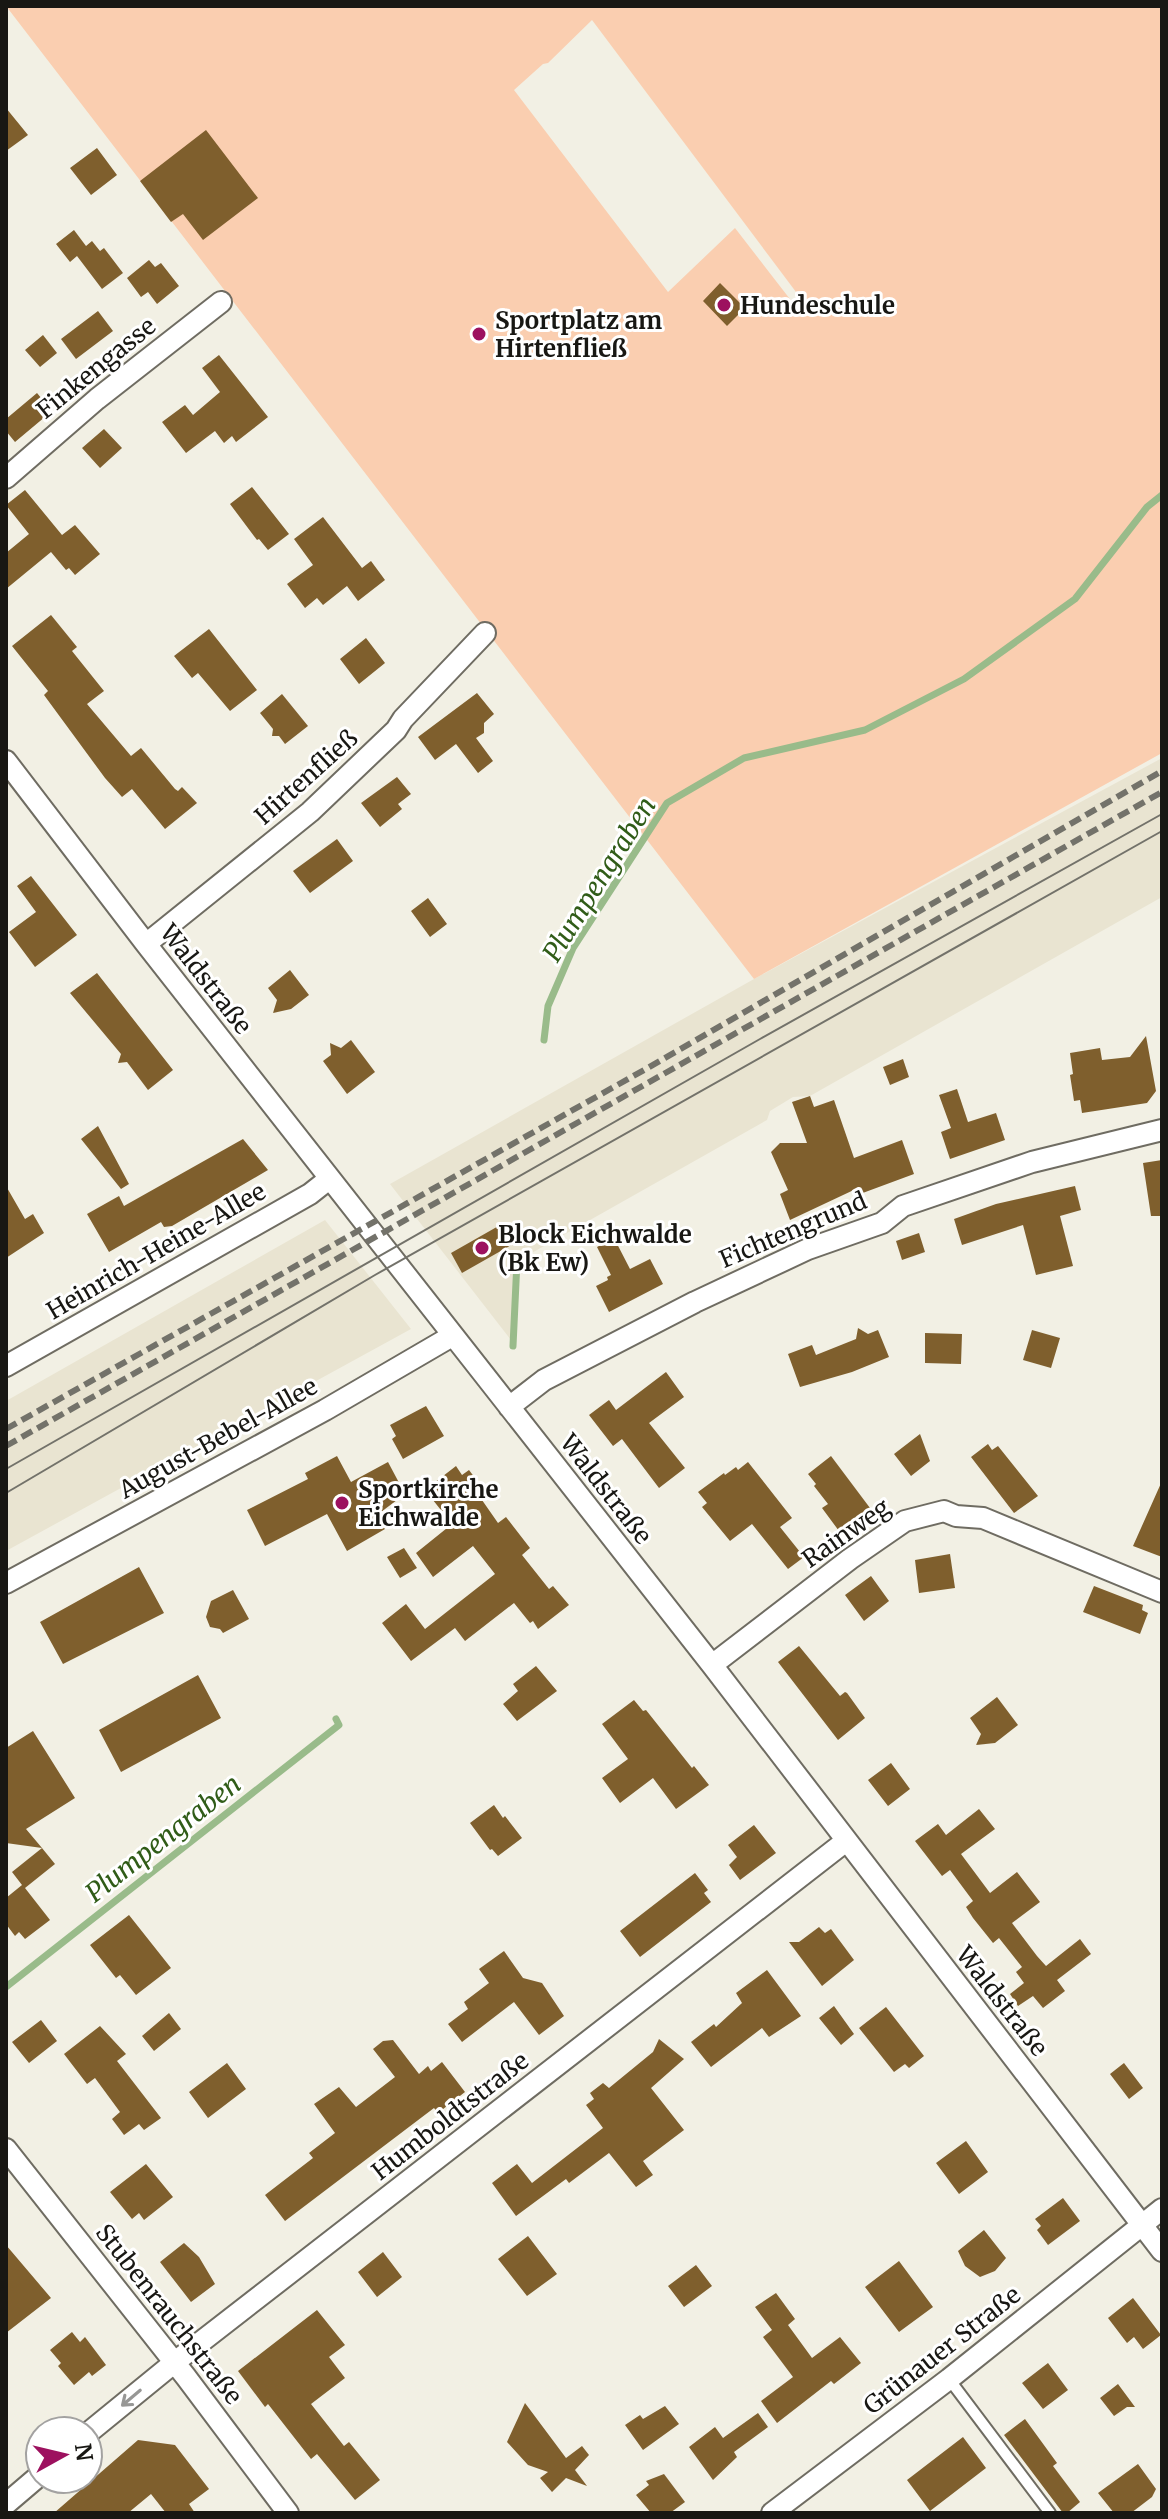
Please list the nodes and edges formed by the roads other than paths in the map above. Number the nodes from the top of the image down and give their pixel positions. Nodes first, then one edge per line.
1 (221, 302) dead end
2 (6, 478) edge
3 (485, 633) dead end
4 (6, 761) edge
5 (146, 944) junction
6 (1162, 1130) edge
7 (329, 1179) junction
8 (452, 1336) junction
9 (6, 1366) edge
10 (509, 1407) junction
11 (6, 1583) edge
12 (1162, 1592) edge
13 (712, 1665) junction
14 (846, 1841) junction
15 (6, 2149) edge
16 (1162, 2209) edge
17 (1143, 2227) junction
18 (1162, 2251) edge
19 (175, 2362) junction
20 (949, 2379) junction
21 (104, 2420) edge
22 (24, 2489) edge
23 (6, 2504) edge
24 (288, 2513) edge
25 (772, 2513) edge
26 (1050, 2513) edge

1 - 2 street, Finkengasse
3 - 5 street, Hirtenfließ
4 - 5 street, Waldstraße
5 - 7 street, Waldstraße
6 - 10 street, Fichtengrund
7 - 8 street, Waldstraße
7 - 9 street, Heinrich-Heine-Allee
8 - 10 street, Waldstraße
8 - 11 street, August-Bebel-Allee
10 - 13 street, Waldstraße
12 - 13 street, Rainweg
13 - 14 street, Waldstraße
14 - 17 street, Waldstraße
14 - 19 street, Humboldtstraße
15 - 19 street, Stubenrauchstraße
16 - 17 street, Grünauer Straße
17 - 18 street, Waldstraße
17 - 20 street, Grünauer Straße
19 -> 21 street, Humboldtstraße
19 - 24 street, Stubenrauchstraße
20 - 25 street, Grünauer Straße
20 - 26 lane
22 - 23 street

